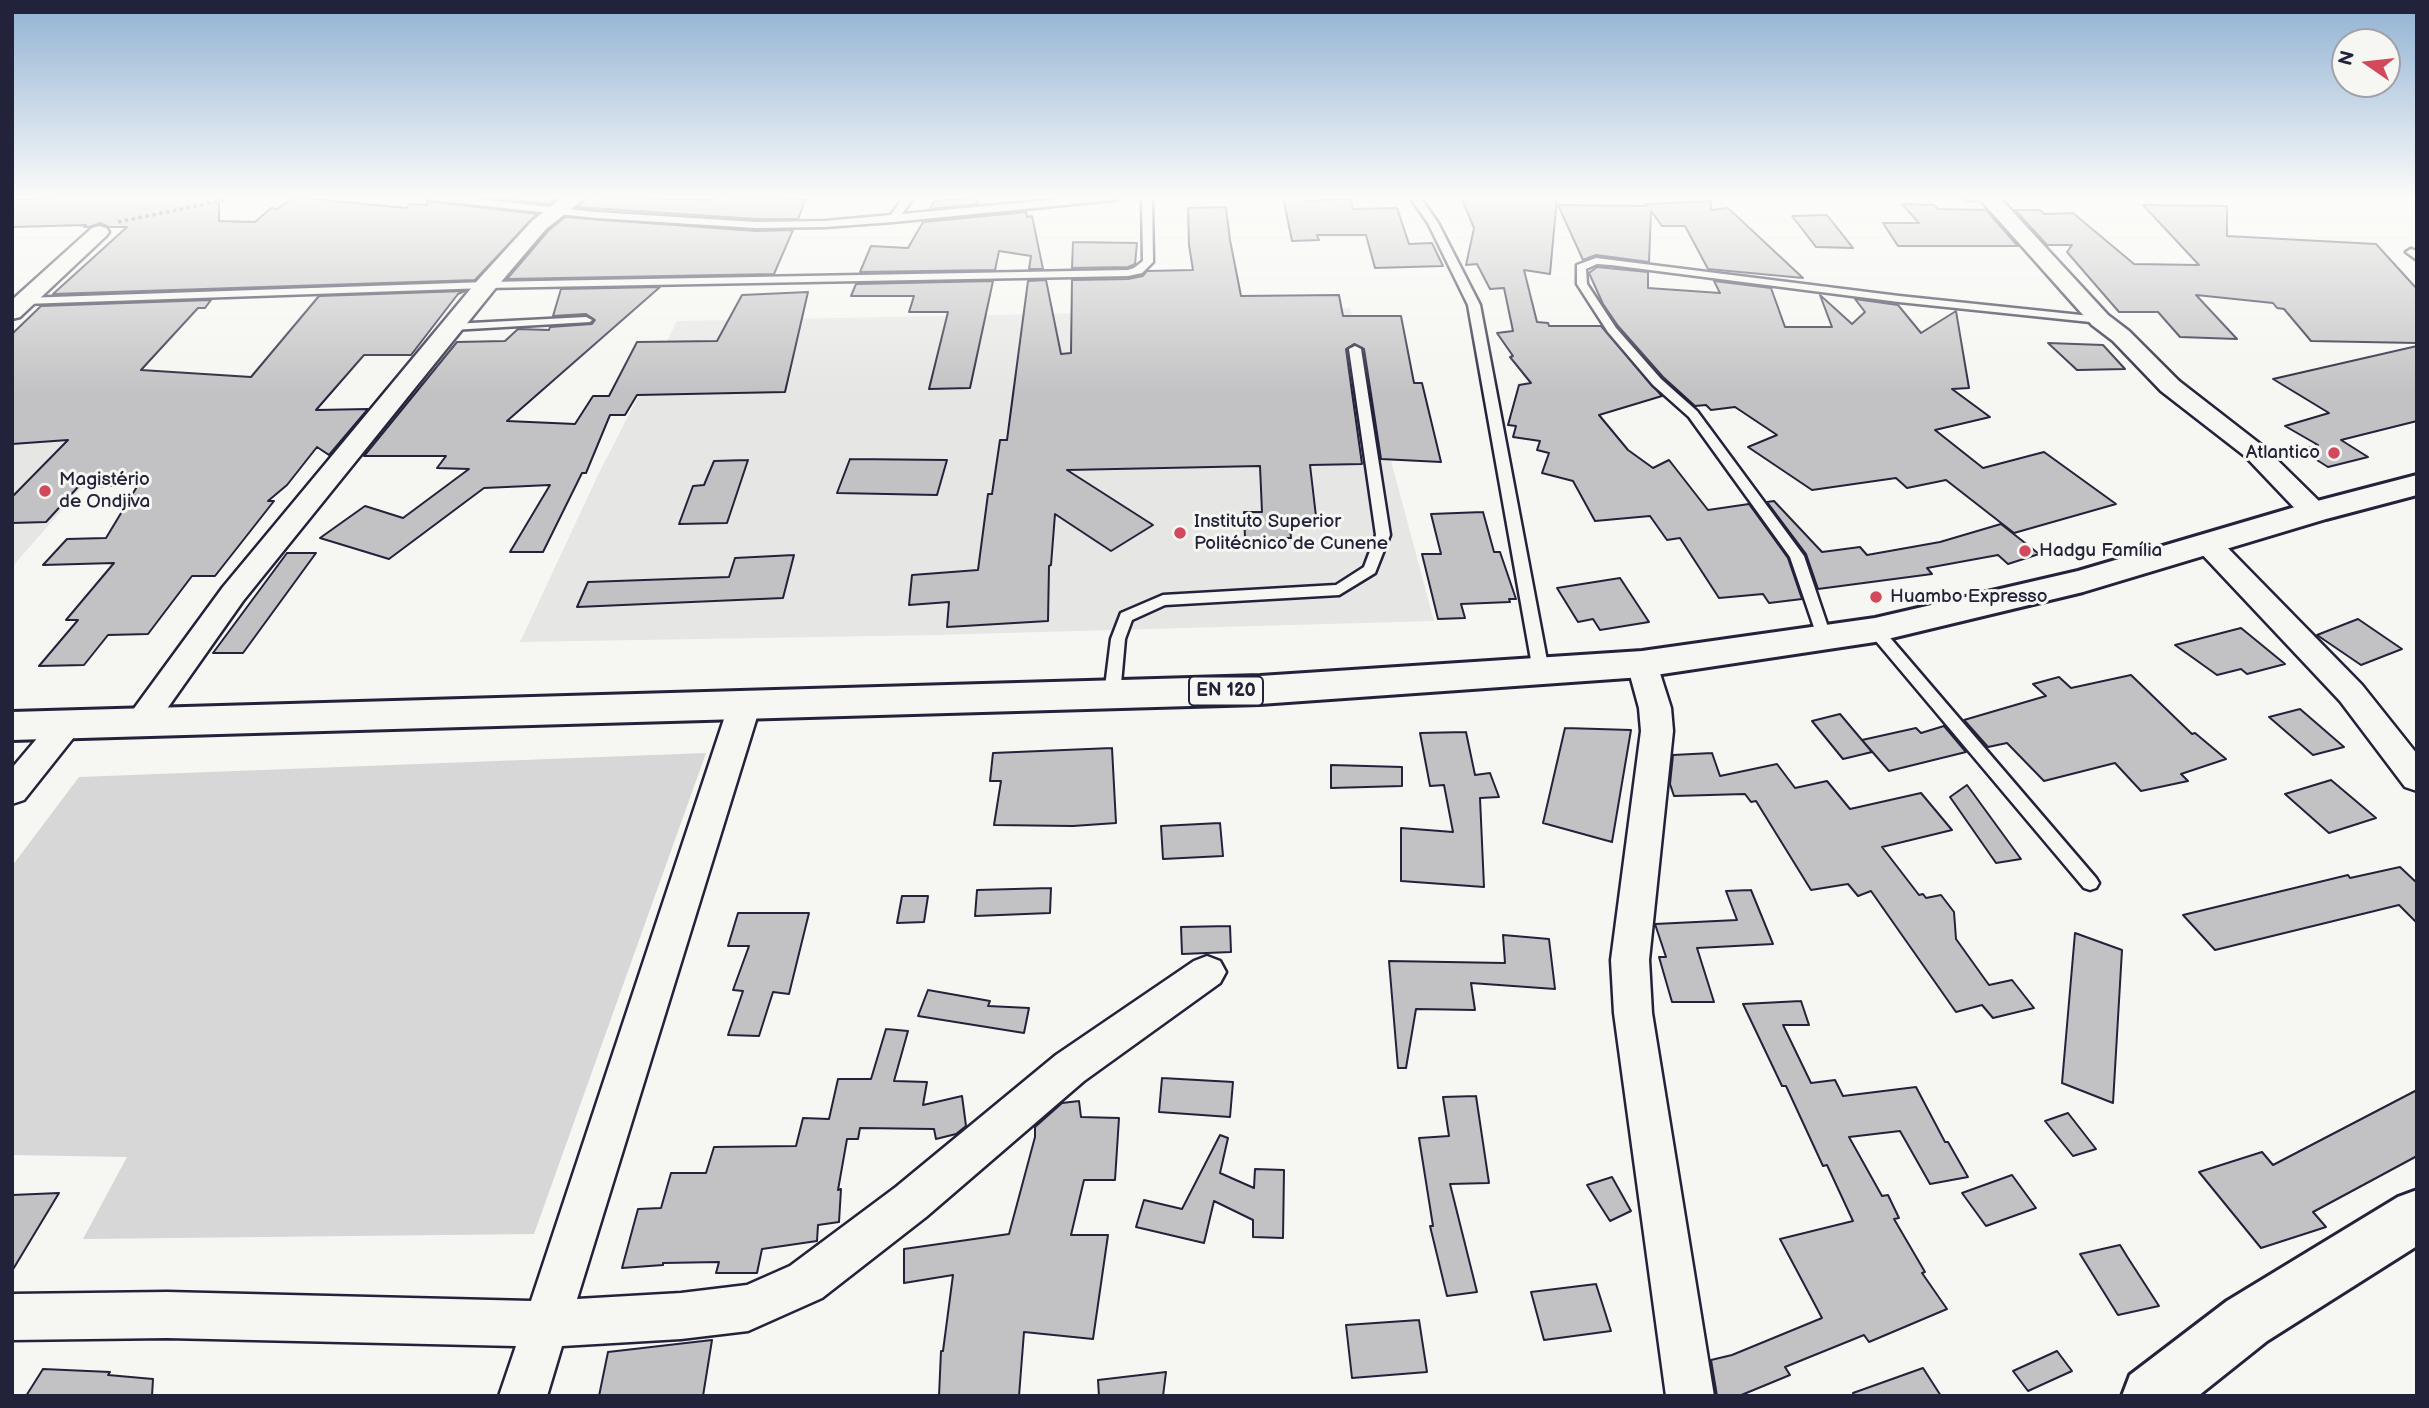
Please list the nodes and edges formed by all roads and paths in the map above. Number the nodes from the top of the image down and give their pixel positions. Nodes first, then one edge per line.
1 (65, 263) edge
2 (506, 263) edge
3 (1147, 263) edge
4 (1453, 263) edge
5 (1592, 263) edge
6 (1617, 263) edge
7 (2049, 263) edge
8 (486, 285) junction
9 (18, 306) edge
10 (586, 320) dead end
11 (2100, 320) junction
12 (452, 327) junction
13 (1355, 349) dead end
14 (2417, 485) edge
15 (2314, 512) junction
16 (2208, 544) junction
17 (1875, 630) junction
18 (1825, 639) junction
19 (1642, 664) junction
20 (1541, 671) junction
21 (1112, 695) junction
22 (744, 707) junction
23 (141, 722) junction
24 (67, 724) junction
25 (12, 726) edge
26 (2417, 778) edge
27 (12, 791) edge
28 (2090, 883) dead end
29 (1208, 972) dead end
30 (2417, 1216) edge
31 (12, 1317) edge
32 (547, 1324) junction
33 (523, 1396) edge
34 (1689, 1396) edge
35 (2151, 1396) edge

1 - 9 street
2 - 8 street
3 - 8 lane
4 - 20 lane
5 - 18 lane
6 - 11 lane
7 - 11 street
8 - 9 lane
8 - 12 street
10 - 12 lane
11 - 15 street
12 - 23 street
13 - 21 lane
14 - 15 main road, EN 120
15 - 16 main road, EN 120
16 - 17 main road, EN 120
16 - 26 street
17 - 18 main road, EN 120
17 - 28 lane
18 - 19 main road, EN 120
19 - 20 main road, EN 120
19 - 34 street
20 - 21 main road, EN 120
21 - 22 main road, EN 120
22 - 23 main road, EN 120
22 - 32 street
23 - 24 main road, EN 120
24 - 25 main road, EN 120
24 - 27 street
29 - 32 street
30 - 35 main road
31 - 32 street
32 - 33 street

